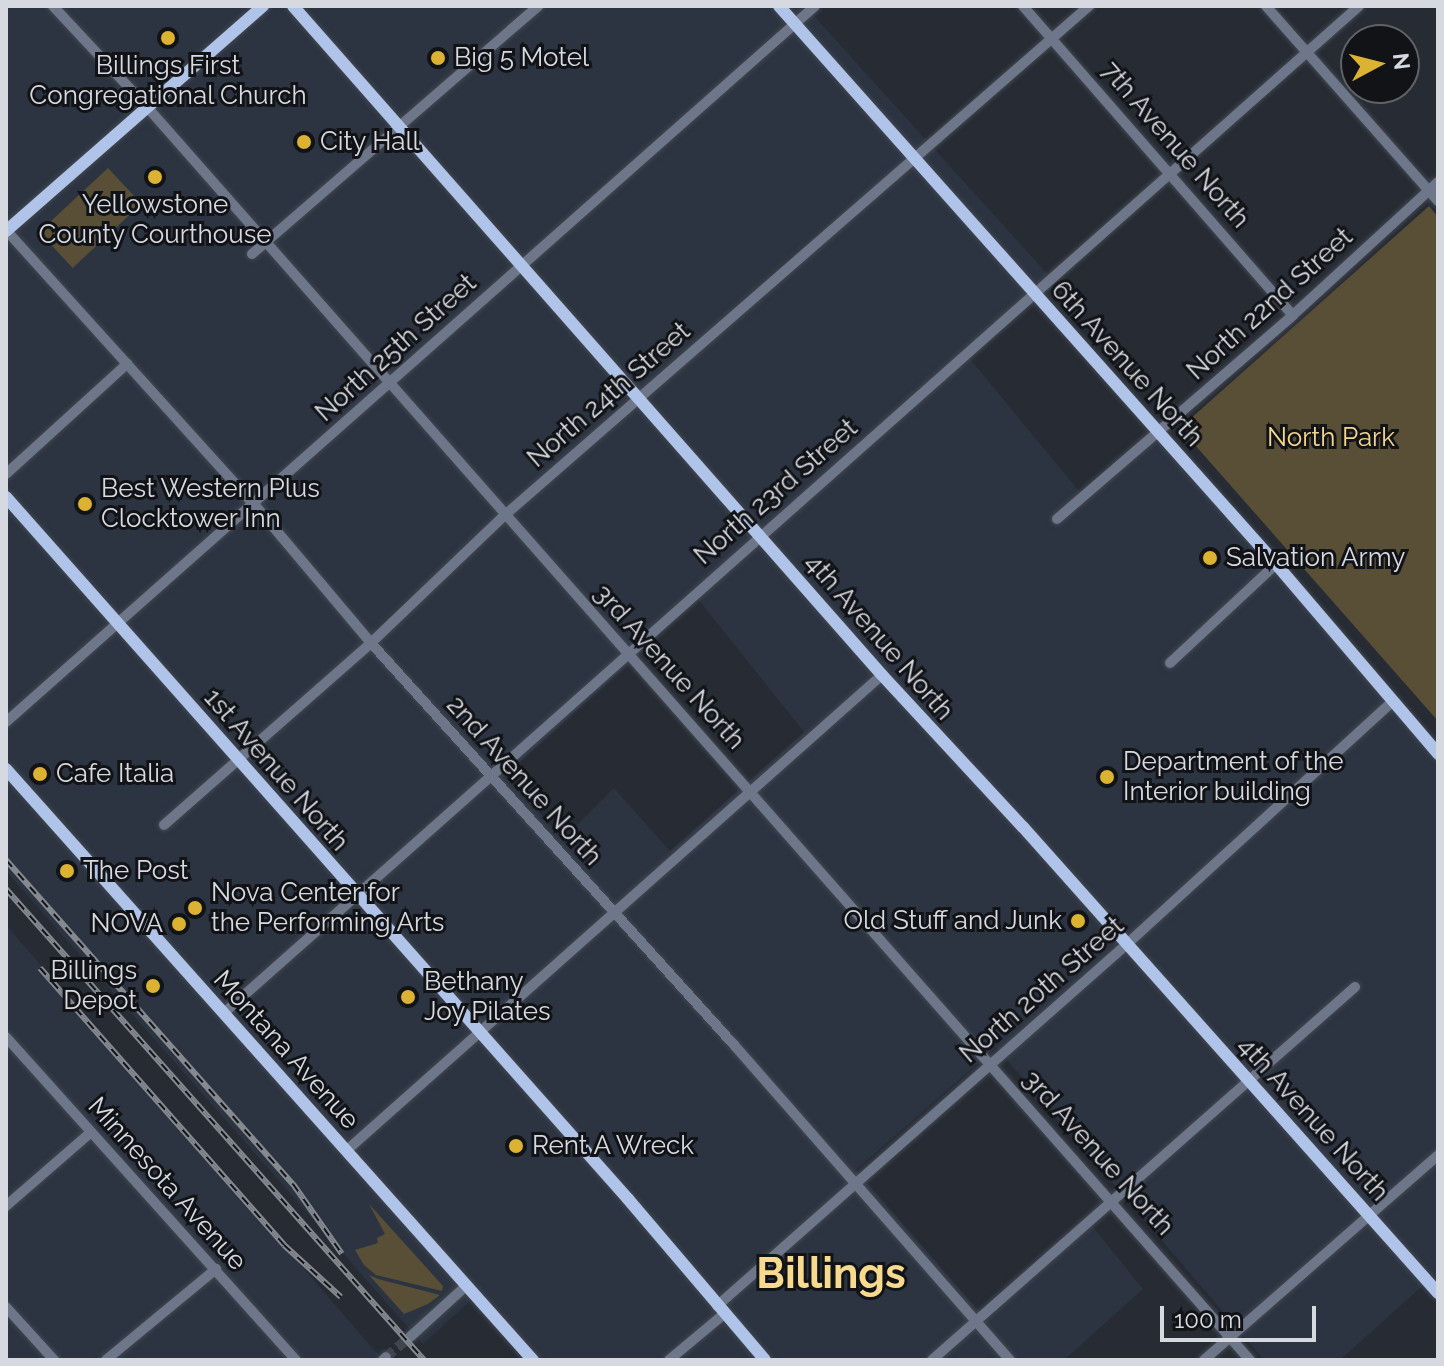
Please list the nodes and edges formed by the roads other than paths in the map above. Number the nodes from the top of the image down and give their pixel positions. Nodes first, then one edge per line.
1 (53, 6) edge
2 (263, 6) edge
3 (293, 6) edge
4 (538, 6) edge
5 (779, 6) edge
6 (815, 6) edge
7 (1023, 6) edge
8 (1089, 6) edge
9 (1266, 6) edge
10 (1359, 6) edge
11 (796, 25) junction
12 (1053, 40) junction
13 (1306, 52) junction
14 (148, 108) junction
15 (399, 125) junction
16 (916, 157) junction
17 (1171, 173) junction
18 (1438, 182) edge
19 (1429, 190) junction
20 (1438, 201) edge
21 (6, 231) edge
22 (266, 242) junction
23 (252, 254) dead end
24 (522, 264) junction
25 (1034, 293) junction
26 (1293, 315) junction
27 (127, 364) junction
28 (390, 384) junction
29 (640, 398) junction
30 (1159, 433) junction
31 (6, 474) edge
32 (6, 497) edge
33 (254, 504) junction
34 (505, 515) junction
35 (1057, 519) dead end
36 (760, 535) junction
37 (1276, 564) junction
38 (118, 624) junction
39 (371, 643) junction
40 (626, 653) junction
41 (1170, 663) dead end
42 (882, 675) junction
43 (1391, 703) junction
44 (6, 722) edge
45 (1438, 754) edge
46 (237, 760) junction
47 (6, 769) edge
48 (490, 775) junction
49 (751, 791) junction
50 (164, 825) dead end
51 (355, 893) junction
52 (612, 912) junction
53 (1127, 944) junction
54 (1355, 987) dead end
55 (224, 1013) junction
56 (478, 1030) junction
57 (6, 1037) edge
58 (990, 1065) junction
59 (1247, 1079) junction
60 (90, 1133) junction
61 (346, 1151) junction
62 (1438, 1155) edge
63 (855, 1185) junction
64 (1112, 1200) junction
65 (6, 1206) edge
66 (1370, 1215) junction
67 (216, 1269) junction
68 (467, 1285) junction
69 (1438, 1293) edge
70 (6, 1307) edge
71 (720, 1310) junction
72 (977, 1322) junction
73 (410, 1337) tunnel mouth
74 (1229, 1337) junction
75 (54, 1360) edge
76 (106, 1360) edge
77 (296, 1360) edge
78 (533, 1360) edge
79 (669, 1360) edge
80 (765, 1360) edge
81 (932, 1360) edge
82 (1010, 1360) edge
83 (1204, 1360) edge
84 (1250, 1360) edge

1 - 14 street, 3rd Avenue North
2 - 14 main road
3 - 15 main road, 4th Avenue North
4 - 15 street
5 - 11 main road, 6th Avenue North
6 - 11 street, North 25th Street
7 - 12 street, 7th Avenue North
8 - 12 street, North 24th Street
9 - 13 street
10 - 13 street, North 23rd Street
11 - 16 main road, 6th Avenue North
11 - 24 street, North 25th Street
12 - 16 street, North 24th Street
12 - 17 street, 7th Avenue North
13 - 17 street, North 23rd Street
13 - 19 street
14 - 21 main road
14 - 22 street, 3rd Avenue North
15 - 22 street
15 - 24 main road, 4th Avenue North
16 - 25 main road, 6th Avenue North
16 - 29 street, North 24th Street
17 - 25 street, North 23rd Street
17 - 26 street, 7th Avenue North
18 - 19 street, North 22nd Street
19 - 20 street
19 - 26 street, North 22nd Street
21 - 27 street, 2nd Avenue North
22 - 23 street
22 - 28 street, 3rd Avenue North
24 - 28 street, North 25th Street
24 - 29 main road, 4th Avenue North
25 - 30 main road, 6th Avenue North
25 - 36 street, North 23rd Street
26 - 30 street, North 22nd Street
27 - 31 street
27 - 33 street, 2nd Avenue North
28 - 33 street, North 25th Street
28 - 34 street, 3rd Avenue North
29 - 34 street, North 24th Street
29 - 36 main road, 4th Avenue North
30 - 35 street, North 22nd Street
30 - 37 main road, 6th Avenue North
32 - 38 main road, 1st Avenue North
33 - 38 street, North 25th Street
33 - 39 street, 2nd Avenue North
34 - 39 street, North 24th Street
34 - 40 street, 3rd Avenue North
36 - 40 street, North 23rd Street
36 - 42 main road, 4th Avenue North
37 - 41 street
37 - 43 main road, 6th Avenue North
38 - 44 street, North 25th Street
38 - 46 main road, 1st Avenue North
39 - 46 street, North 24th Street
39 - 48 street, 2nd Avenue North
40 - 48 street, North 23rd Street
40 - 49 street, 3rd Avenue North
42 - 49 street
42 - 53 main road, 4th Avenue North
43 - 45 main road, 6th Avenue North
43 - 53 street, North 20th Street
46 - 50 street, North 24th Street
46 - 51 main road, 1st Avenue North
47 - 55 main road, Montana Avenue
48 - 51 street, North 23rd Street
48 - 52 street, 2nd Avenue North
49 - 52 street
49 - 58 street, 3rd Avenue North
51 - 55 street, North 23rd Street
51 - 56 main road, 1st Avenue North
52 - 56 street
52 - 63 street, 2nd Avenue North
53 - 58 street, North 20th Street
53 - 59 main road, 4th Avenue North
54 - 59 street
55 - 61 main road, Montana Avenue
56 - 61 street
56 - 71 main road, 1st Avenue North
57 - 60 street, Minnesota Avenue
58 - 63 street, North 20th Street
58 - 64 street, 3rd Avenue North
59 - 64 street
59 - 66 main road, 4th Avenue North
60 - 65 street
60 - 67 street, Minnesota Avenue
61 - 68 main road, Montana Avenue
62 - 66 street
63 - 71 street, North 20th Street
63 - 72 street, 2nd Avenue North
64 - 72 street
64 - 74 street, 3rd Avenue North
66 - 69 main road, 4th Avenue North
66 - 74 street
67 - 76 street
67 - 77 street, Minnesota Avenue
68 - 73 street
68 - 78 main road, Montana Avenue
70 - 75 street
71 - 79 street, North 20th Street
71 - 80 main road, 1st Avenue North
72 - 81 street
72 - 82 street, 2nd Avenue North
74 - 83 street
74 - 84 street, 3rd Avenue North

